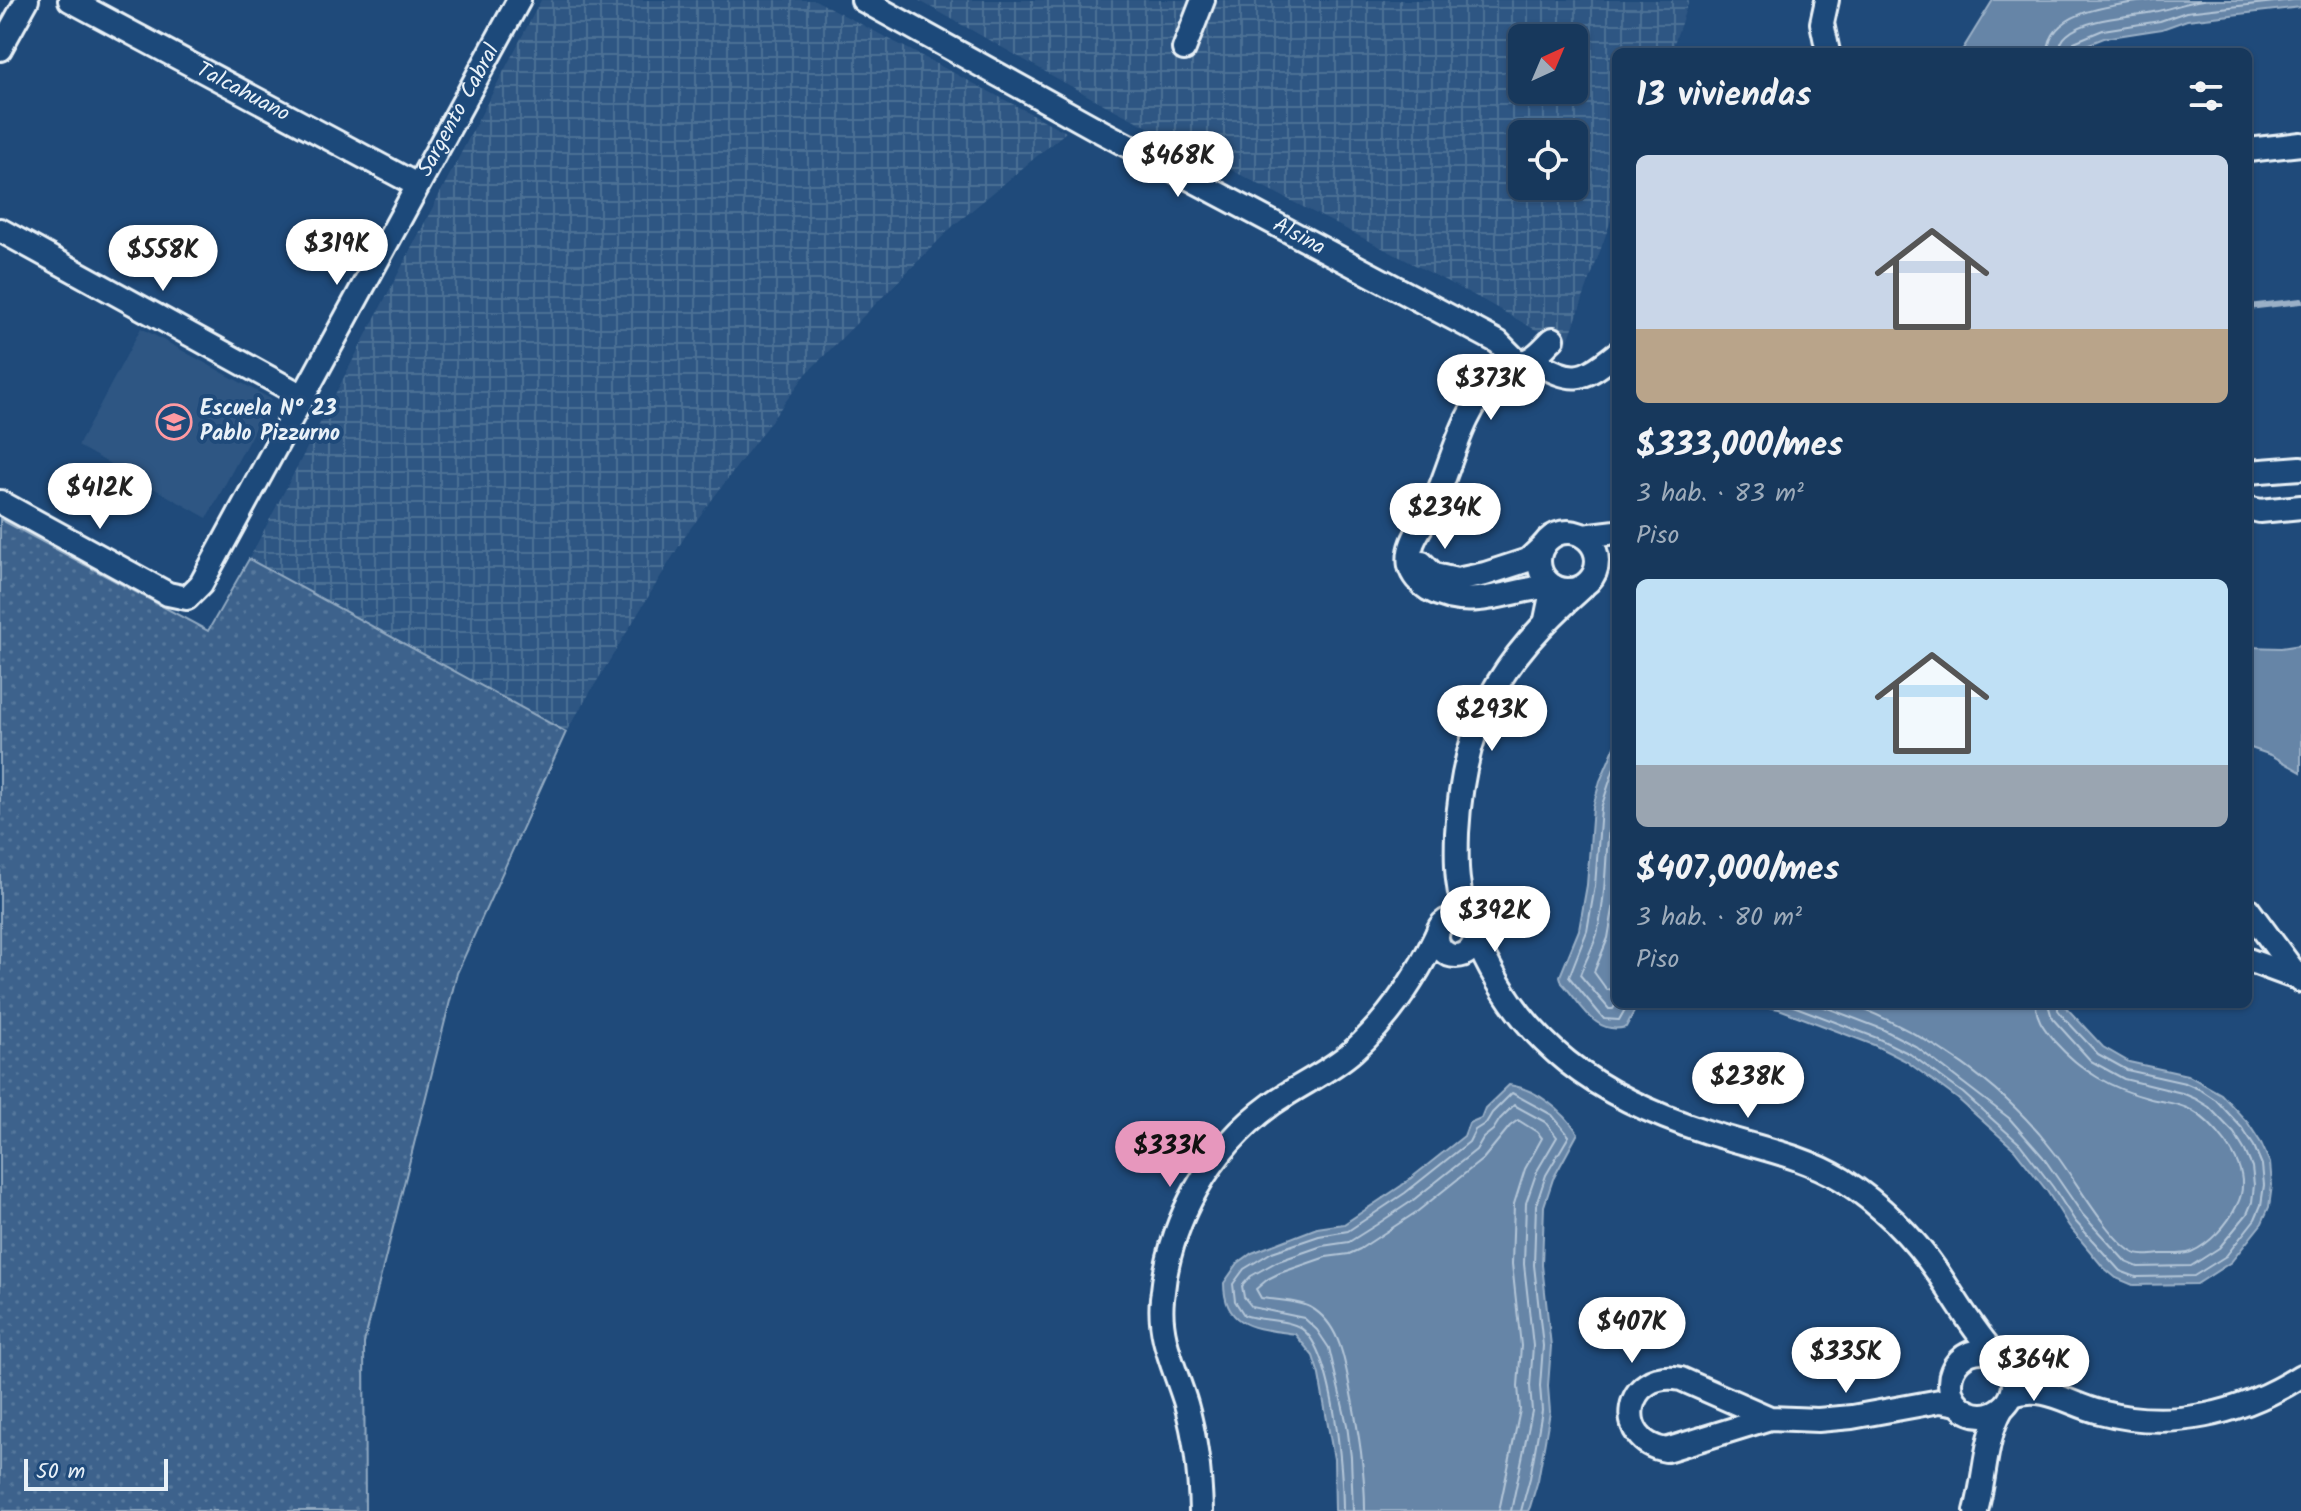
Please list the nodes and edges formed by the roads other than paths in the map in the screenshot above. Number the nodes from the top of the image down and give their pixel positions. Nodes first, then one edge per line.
1 (27, 0) edge
2 (70, 0) edge
3 (519, 0) edge
4 (863, 0) edge
5 (1203, 0) edge
6 (1827, 0) edge
7 (1827, 48) edge
8 (0, 49) edge
9 (1184, 49) dead end
10 (2301, 144) edge
11 (2252, 150) edge
12 (417, 185) junction
13 (0, 230) edge
14 (1553, 339) dead end
15 (1612, 357) edge
16 (1524, 361) junction
17 (304, 397) junction
18 (2301, 468) edge
19 (2252, 472) edge
20 (0, 502) edge
21 (2301, 507) edge
22 (2252, 509) edge
23 (1430, 511) junction
24 (1612, 532) edge
25 (1583, 536) junction
26 (1543, 546) junction
27 (1612, 569) edge
28 (1586, 584) junction
29 (1553, 586) junction
30 (1546, 620) junction
31 (1458, 892) junction
32 (2252, 915) edge
33 (1442, 927) junction
34 (1466, 942) junction
35 (2252, 962) edge
36 (1420, 969) junction
37 (2299, 980) edge
38 (1955, 1303) junction
39 (1999, 1356) junction
40 (1953, 1371) junction
41 (2301, 1376) edge
42 (2043, 1391) junction
43 (2007, 1402) junction
44 (1925, 1403) junction
45 (1964, 1408) junction
46 (1770, 1418) junction
47 (1987, 1445) junction
48 (1201, 1511) edge
49 (1976, 1511) edge

1 - 8 street
2 - 12 street, Talcahuano
3 - 12 street, Sargento Cabral
4 - 16 street, Alsina
5 - 9 street
6 - 7 street
10 - 11 street
12 - 17 street, Sargento Cabral
13 - 17 street
14 - 16 street
15 - 16 street, Alsina
16 - 23 street
17 - 20 street, Sargento Cabral
18 - 19 street
21 - 22 street
23 - 26 street
23 - 29 street
24 - 25 street
25 - 26 street
25 - 28 street
26 - 29 street
27 - 28 street
28 - 29 street
28 - 30 street
29 - 30 street
30 - 31 street
31 - 33 street
31 - 34 street
32 - 37 street
33 - 34 street
33 - 34 street
33 - 36 street
34 - 36 street
34 - 38 street
35 - 37 street
36 - 48 street
38 - 39 street
38 - 40 street
39 - 40 street
39 - 42 street
39 - 43 street
40 - 44 street
40 - 45 street
41 - 42 street
42 - 43 street
43 - 45 street
43 - 47 street
44 - 45 street
44 - 46 street
45 - 47 street
46 - 46 street
47 - 49 street

